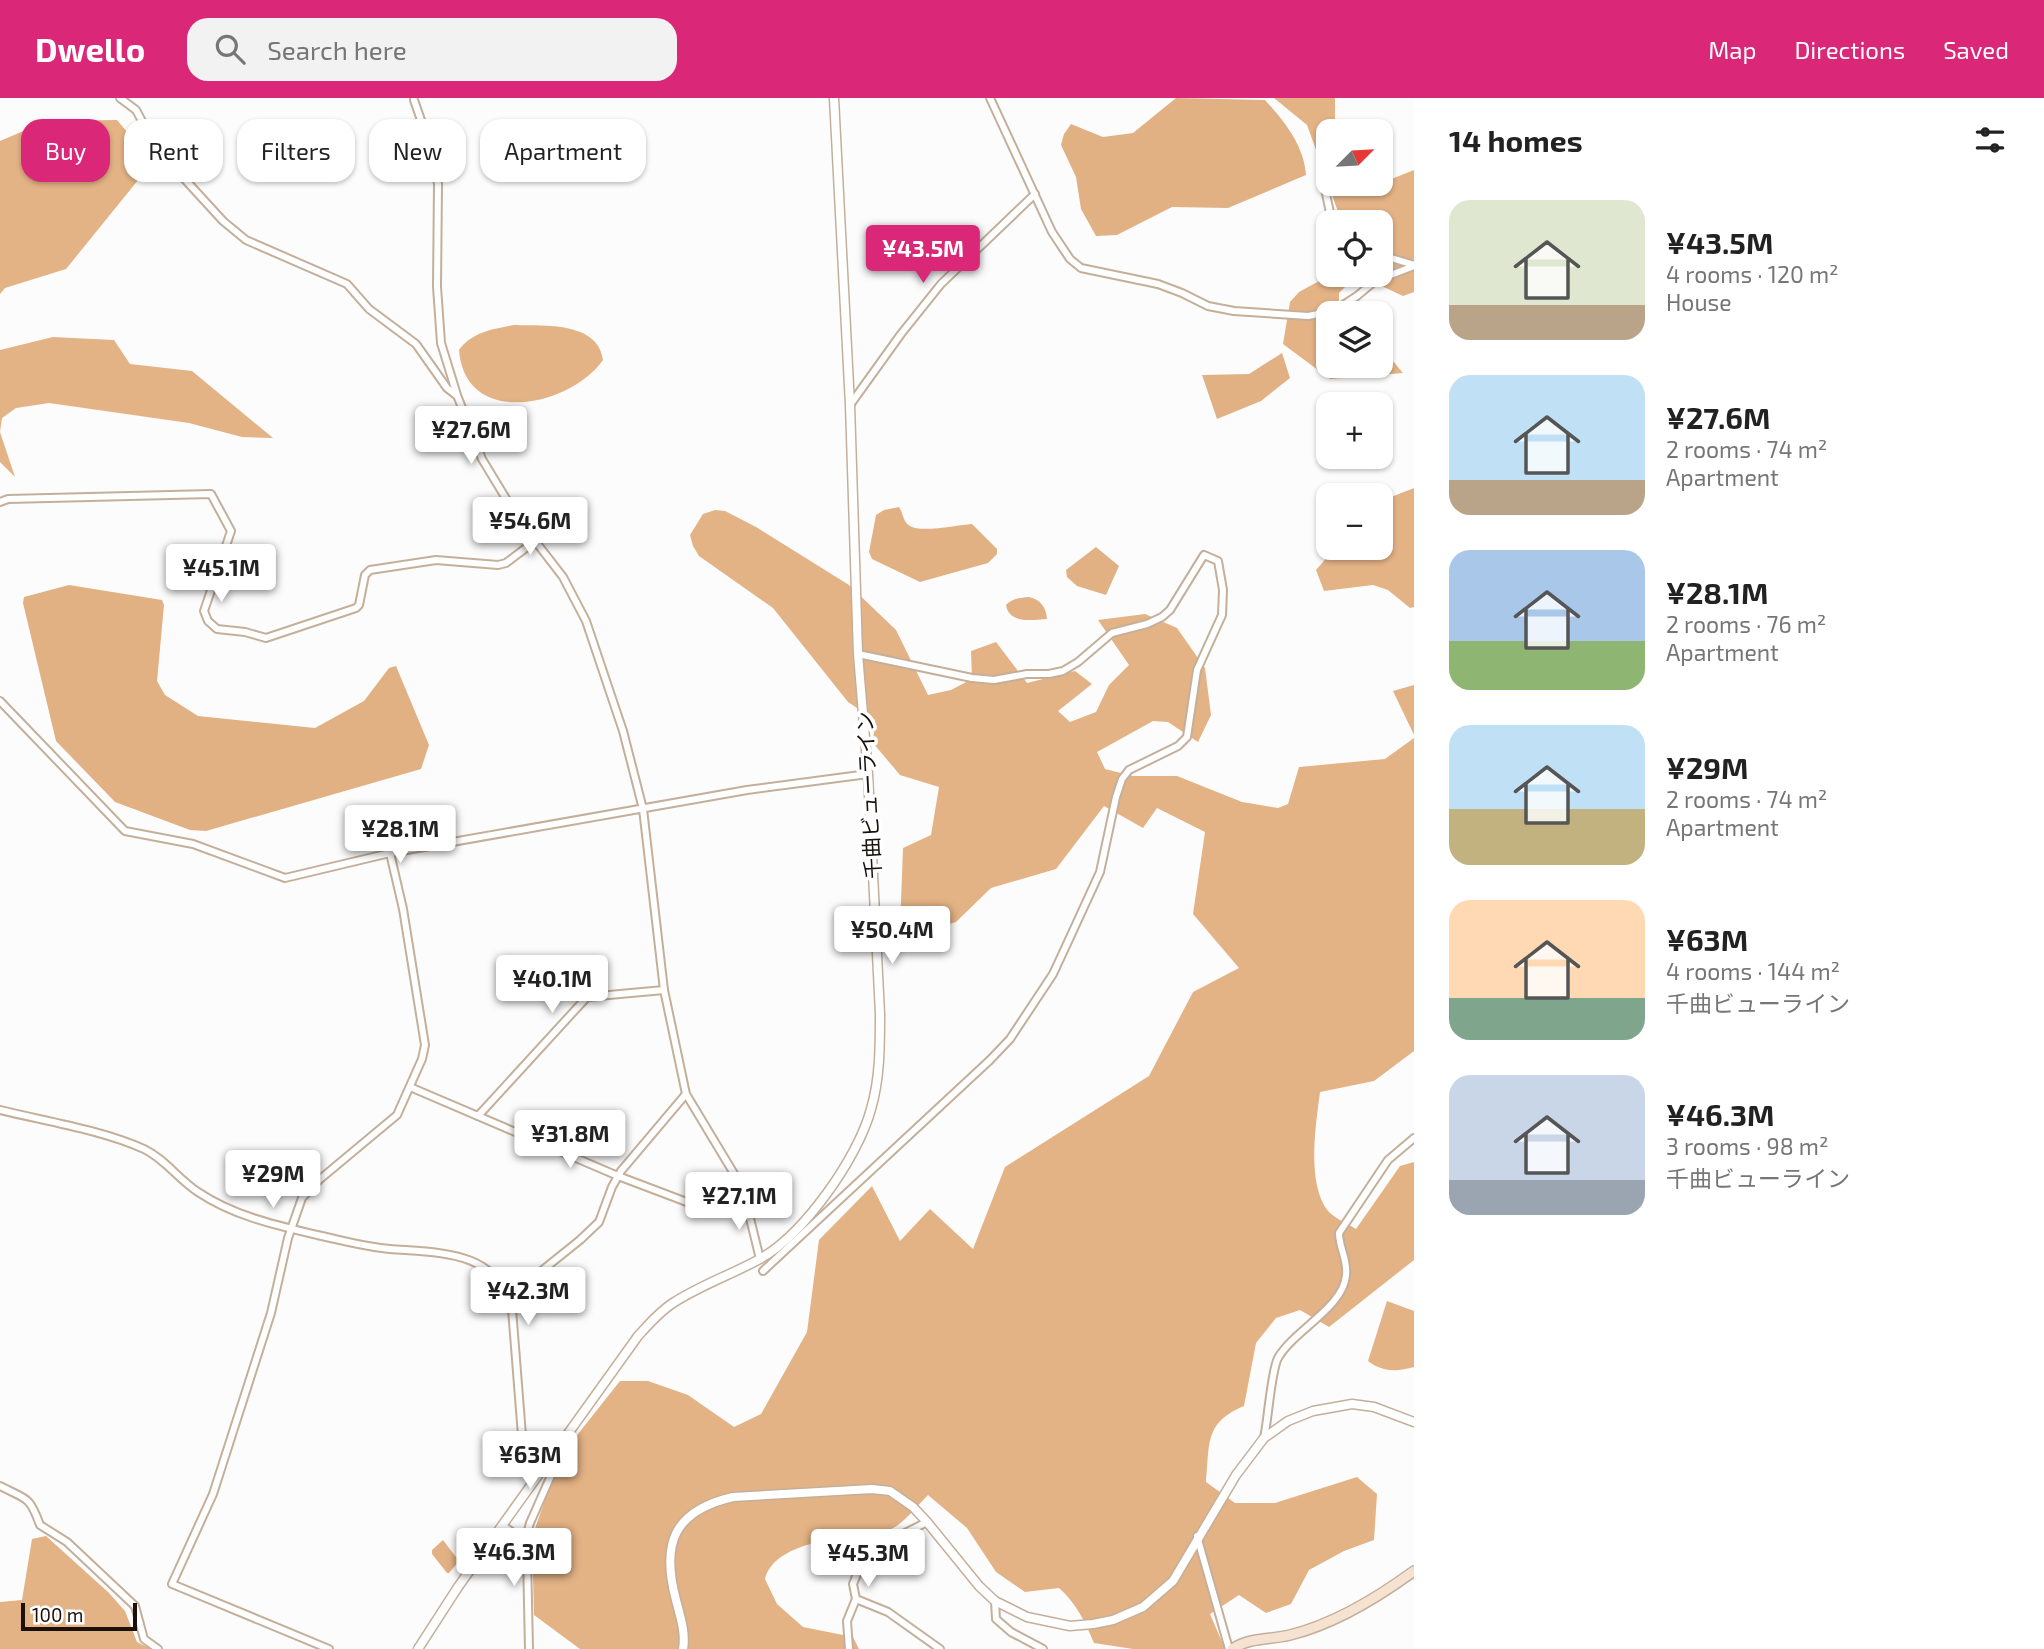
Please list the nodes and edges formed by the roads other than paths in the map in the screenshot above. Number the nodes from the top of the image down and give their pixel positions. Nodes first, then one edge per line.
1 (120, 98) edge
2 (834, 98) edge
3 (990, 98) edge
4 (414, 100) dead end
5 (1035, 194) junction
6 (1393, 259) edge
7 (1414, 265) edge
8 (457, 395) junction
9 (850, 405) junction
10 (0, 502) edge
11 (535, 541) junction
12 (858, 654) junction
13 (0, 701) edge
14 (868, 774) junction
15 (643, 809) junction
16 (390, 853) junction
17 (664, 990) junction
18 (410, 1087) junction
19 (687, 1094) junction
20 (0, 1110) edge
21 (478, 1116) junction
22 (1414, 1138) edge
23 (618, 1175) junction
24 (745, 1198) junction
25 (291, 1229) junction
26 (760, 1259) junction
27 (763, 1271) dead end
28 (509, 1297) junction
29 (1414, 1422) edge
30 (1264, 1438) junction
31 (544, 1465) junction
32 (0, 1486) edge
33 (927, 1522) junction
34 (502, 1525) junction
35 (1197, 1536) junction
36 (525, 1541) junction
37 (1414, 1571) edge
38 (856, 1599) junction
39 (995, 1601) junction
40 (158, 1649) edge
41 (329, 1649) edge
42 (418, 1649) edge
43 (529, 1649) edge
44 (683, 1649) edge
45 (849, 1649) edge
46 (940, 1649) edge
47 (1043, 1649) edge
48 (1230, 1649) edge

1 - 8 street
2 - 9 street, 千曲ビューライン
3 - 5 street
4 - 8 street
5 - 7 street
5 - 9 street
6 - 7 street
8 - 11 street
9 - 12 street, 千曲ビューライン
10 - 11 street
11 - 15 street
12 - 14 street, 千曲ビューライン
12 - 27 street
13 - 16 street
14 - 15 street
14 - 26 street, 千曲ビューライン
15 - 16 street
15 - 17 street
16 - 18 street
17 - 19 street
17 - 21 street
18 - 21 street
18 - 25 street
19 - 23 street
19 - 24 street
20 - 25 street
21 - 23 street
22 - 30 street
23 - 24 street
23 - 28 street
24 - 26 street
25 - 28 street
25 - 41 street
26 - 31 street, 千曲ビューライン
28 - 31 street
29 - 30 street
30 - 35 street
31 - 34 street, 千曲ビューライン
31 - 36 street
32 - 40 street
33 - 38 street
33 - 39 street
33 - 44 street
34 - 36 street
34 - 42 street, 千曲ビューライン
35 - 39 street
35 - 48 street
36 - 43 street
37 - 48 main road
38 - 45 street
38 - 46 street
39 - 47 street

